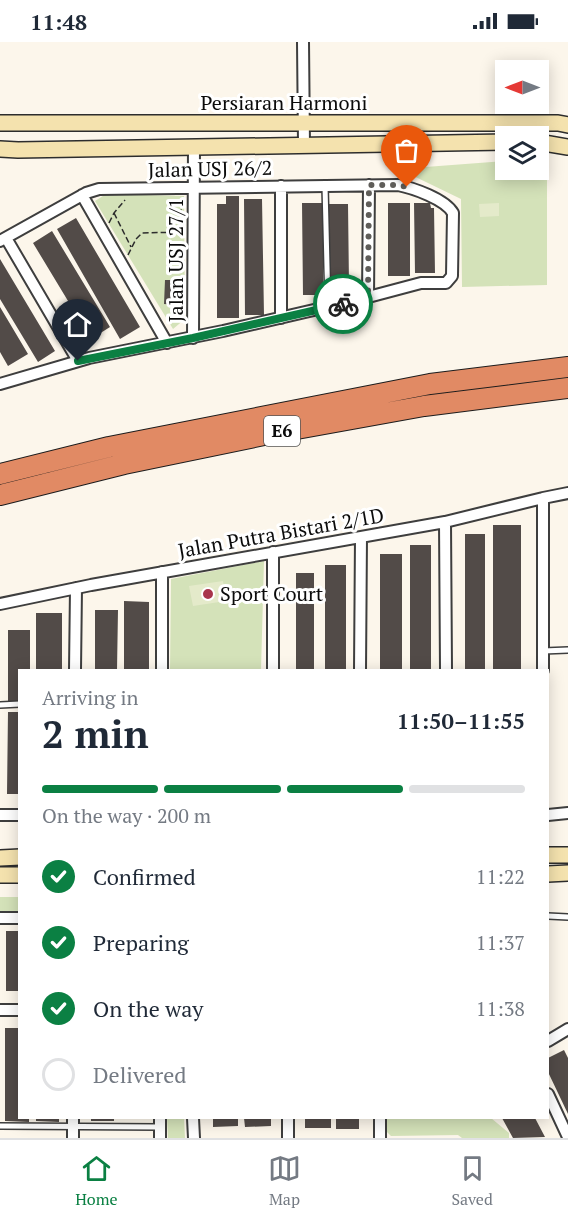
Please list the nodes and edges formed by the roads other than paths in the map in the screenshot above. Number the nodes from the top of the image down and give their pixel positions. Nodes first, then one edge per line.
1 (303, 42) edge
2 (0, 123) edge
3 (304, 123) junction
4 (568, 125) edge
5 (495, 142) edge
6 (549, 144) edge
7 (304, 145) junction
8 (194, 147) junction
9 (568, 147) edge
10 (0, 149) edge
11 (369, 185) junction
12 (281, 186) junction
13 (326, 186) junction
14 (194, 187) junction
15 (82, 195) junction
16 (3, 239) edge
17 (368, 297) junction
18 (328, 307) junction
19 (281, 318) junction
20 (193, 338) junction
21 (167, 343) junction
22 (78, 361) junction
23 (568, 367) edge
24 (0, 384) edge
25 (568, 388) edge
26 (0, 474) edge
27 (568, 493) edge
28 (0, 495) edge
29 (543, 498) junction
30 (445, 522) junction
31 (361, 537) junction
32 (273, 552) junction
33 (162, 572) junction
34 (76, 588) junction
35 (0, 604) edge
36 (568, 650) edge
37 (543, 651) junction
38 (75, 669) edge
39 (162, 669) edge
40 (273, 669) edge
41 (360, 669) edge
42 (446, 669) edge
43 (543, 669) edge
44 (18, 704) edge
45 (0, 705) edge
46 (568, 813) edge
47 (0, 815) edge
48 (18, 815) edge
49 (549, 815) edge
50 (549, 855) edge
51 (568, 855) edge
52 (18, 857) edge
53 (0, 858) edge
54 (568, 873) edge
55 (549, 874) edge
56 (0, 875) edge
57 (18, 875) edge
58 (549, 916) edge
59 (568, 917) edge
60 (0, 918) edge
61 (18, 918) edge
62 (0, 1010) edge
63 (18, 1010) edge
64 (568, 1029) edge
65 (549, 1040) edge
66 (549, 1096) edge
67 (193, 1119) edge
68 (288, 1119) edge
69 (380, 1119) edge
70 (73, 1122) edge
71 (0, 1126) edge
72 (160, 1127) edge
73 (568, 1137) edge
74 (73, 1138) edge
75 (194, 1138) edge
76 (288, 1138) edge
77 (380, 1138) edge

1 - 3 street
2 - 3 main road, Persiaran Harmoni
3 - 4 main road, Persiaran Harmoni
3 - 7 street
5 - 7 main road, Persiaran Harmoni
6 - 9 main road
7 - 8 main road, Persiaran Harmoni
8 - 10 main road, Persiaran Harmoni
8 - 14 street, Jalan USJ 27/1
11 - 13 street, Jalan USJ 26/2
11 - 17 street
11 - 17 street, Jalan USJ 26/2
12 - 13 street, Jalan USJ 26/2
12 - 14 street, Jalan USJ 26/2
12 - 19 street
13 - 18 lane
14 - 15 street, Jalan USJ 26/2
14 - 20 street, Jalan USJ 27/1
15 - 16 street, Jalan USJ 26/2
15 - 21 street
16 - 22 street
17 - 18 street
18 - 19 street
19 - 20 street
20 - 21 street
21 - 22 street
22 - 24 street
23 - 26 highway, E6
25 - 28 highway, E6
27 - 29 street, Jalan Putra Bistari 2/1D
29 - 30 street, Jalan Putra Bistari 2/1D
29 - 37 street
30 - 31 street, Jalan Putra Bistari 2/1D
30 - 42 street
31 - 32 street, Jalan Putra Bistari 2/1D
31 - 41 street
32 - 33 street, Jalan Putra Bistari 2/1D
32 - 40 street
33 - 34 street, Jalan Putra Bistari 2/1D
33 - 39 street
34 - 35 street, Jalan Putra Bistari 2/1D
34 - 38 street
36 - 37 lane
37 - 43 street
44 - 45 lane
46 - 49 street
47 - 48 street
50 - 51 main road
52 - 53 main road
54 - 55 main road
56 - 57 main road
58 - 59 lane
60 - 61 street
62 - 63 street
64 - 65 street
66 - 73 street
67 - 75 street
68 - 76 street
69 - 77 street
70 - 71 lane
70 - 72 lane
70 - 74 street

